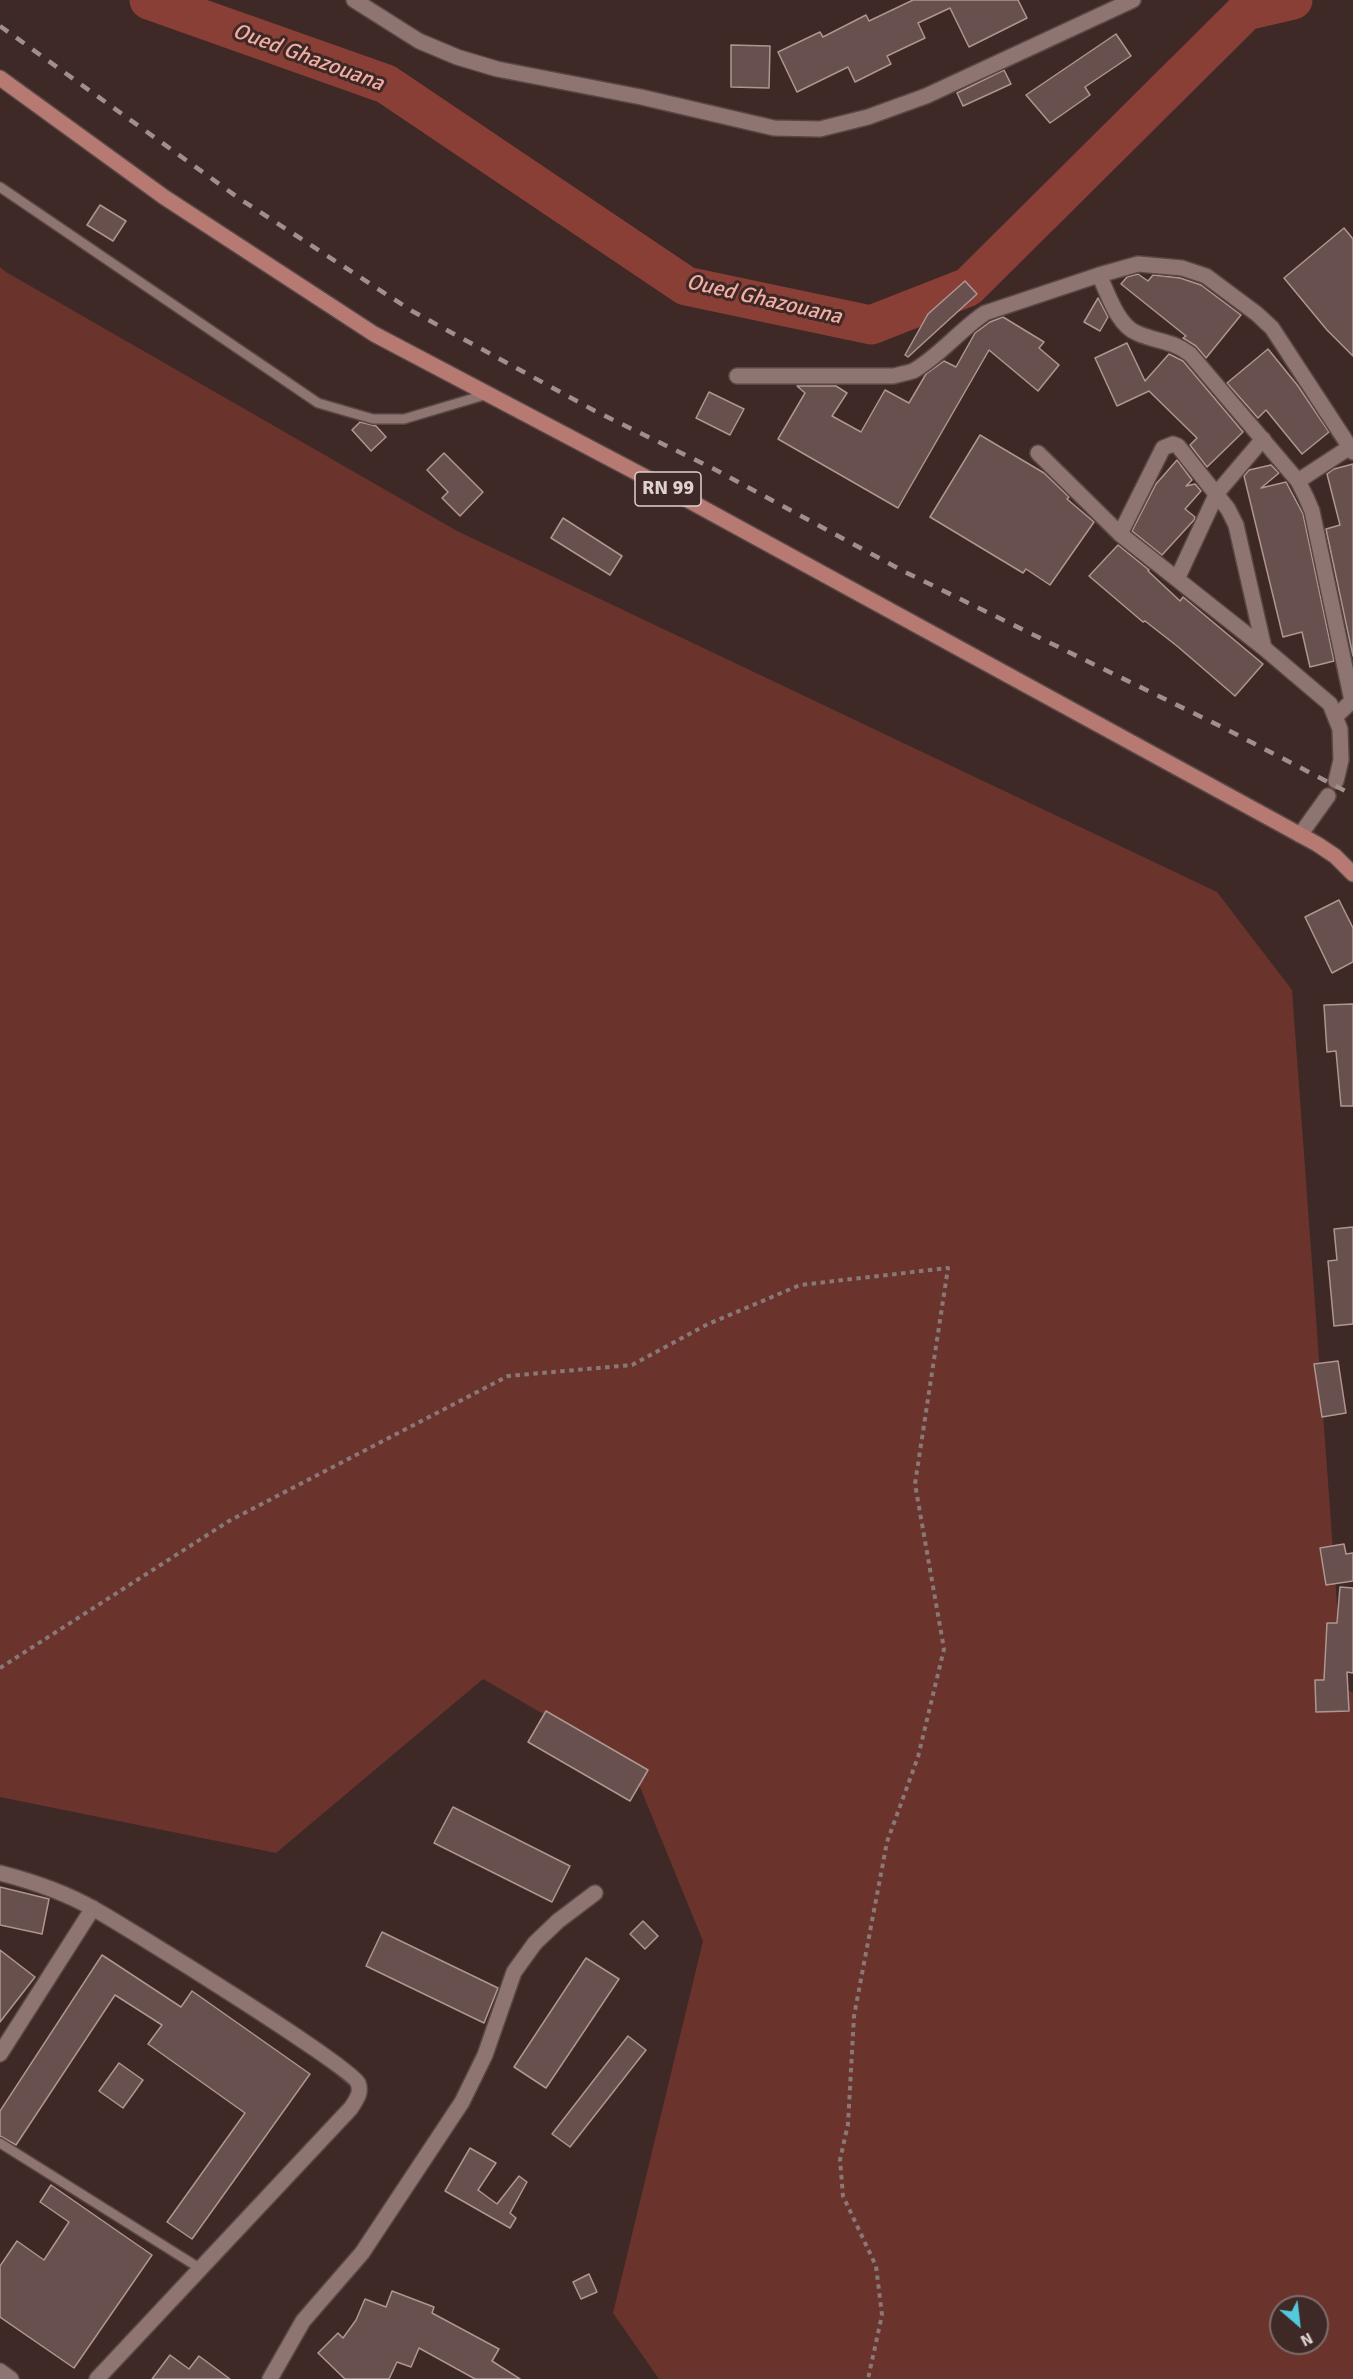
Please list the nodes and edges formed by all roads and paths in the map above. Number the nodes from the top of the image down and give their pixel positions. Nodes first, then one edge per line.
1 (354, 0) edge
2 (1133, 0) edge
3 (0, 78) edge
4 (0, 187) edge
5 (1099, 275) junction
6 (737, 376) dead end
7 (488, 394) junction
8 (1263, 438) junction
9 (1352, 450) edge
10 (1038, 453) dead end
11 (1298, 481) junction
12 (1216, 493) junction
13 (1120, 534) junction
14 (1177, 579) junction
15 (1264, 648) junction
16 (1352, 701) edge
17 (1333, 710) junction
18 (1336, 781) dead end
19 (1328, 796) dead end
20 (1300, 835) junction
21 (1353, 874) edge
22 (0, 1668) edge
23 (0, 1872) edge
24 (595, 1893) dead end
25 (93, 1908) junction
26 (0, 2054) edge
27 (0, 2143) edge
28 (201, 2269) junction
29 (0, 2372) edge
30 (11, 2379) edge
31 (97, 2379) edge
32 (270, 2379) edge
33 (868, 2379) edge

1 - 2 street
3 - 7 main road, RN 99
4 - 7 lane
5 - 6 street
5 - 8 street
5 - 9 street
7 - 20 main road, RN 99
8 - 11 street
8 - 12 street
9 - 11 street
10 - 13 street
11 - 16 street
12 - 13 street
12 - 14 street
12 - 15 street
13 - 14 street
14 - 15 street
15 - 17 street
16 - 17 street
17 - 18 street
19 - 20 street
20 - 21 main road, RN 99
22 - 33 path
23 - 25 street
24 - 32 street
25 - 26 street
25 - 28 street
27 - 28 lane
28 - 31 street
29 - 30 street

